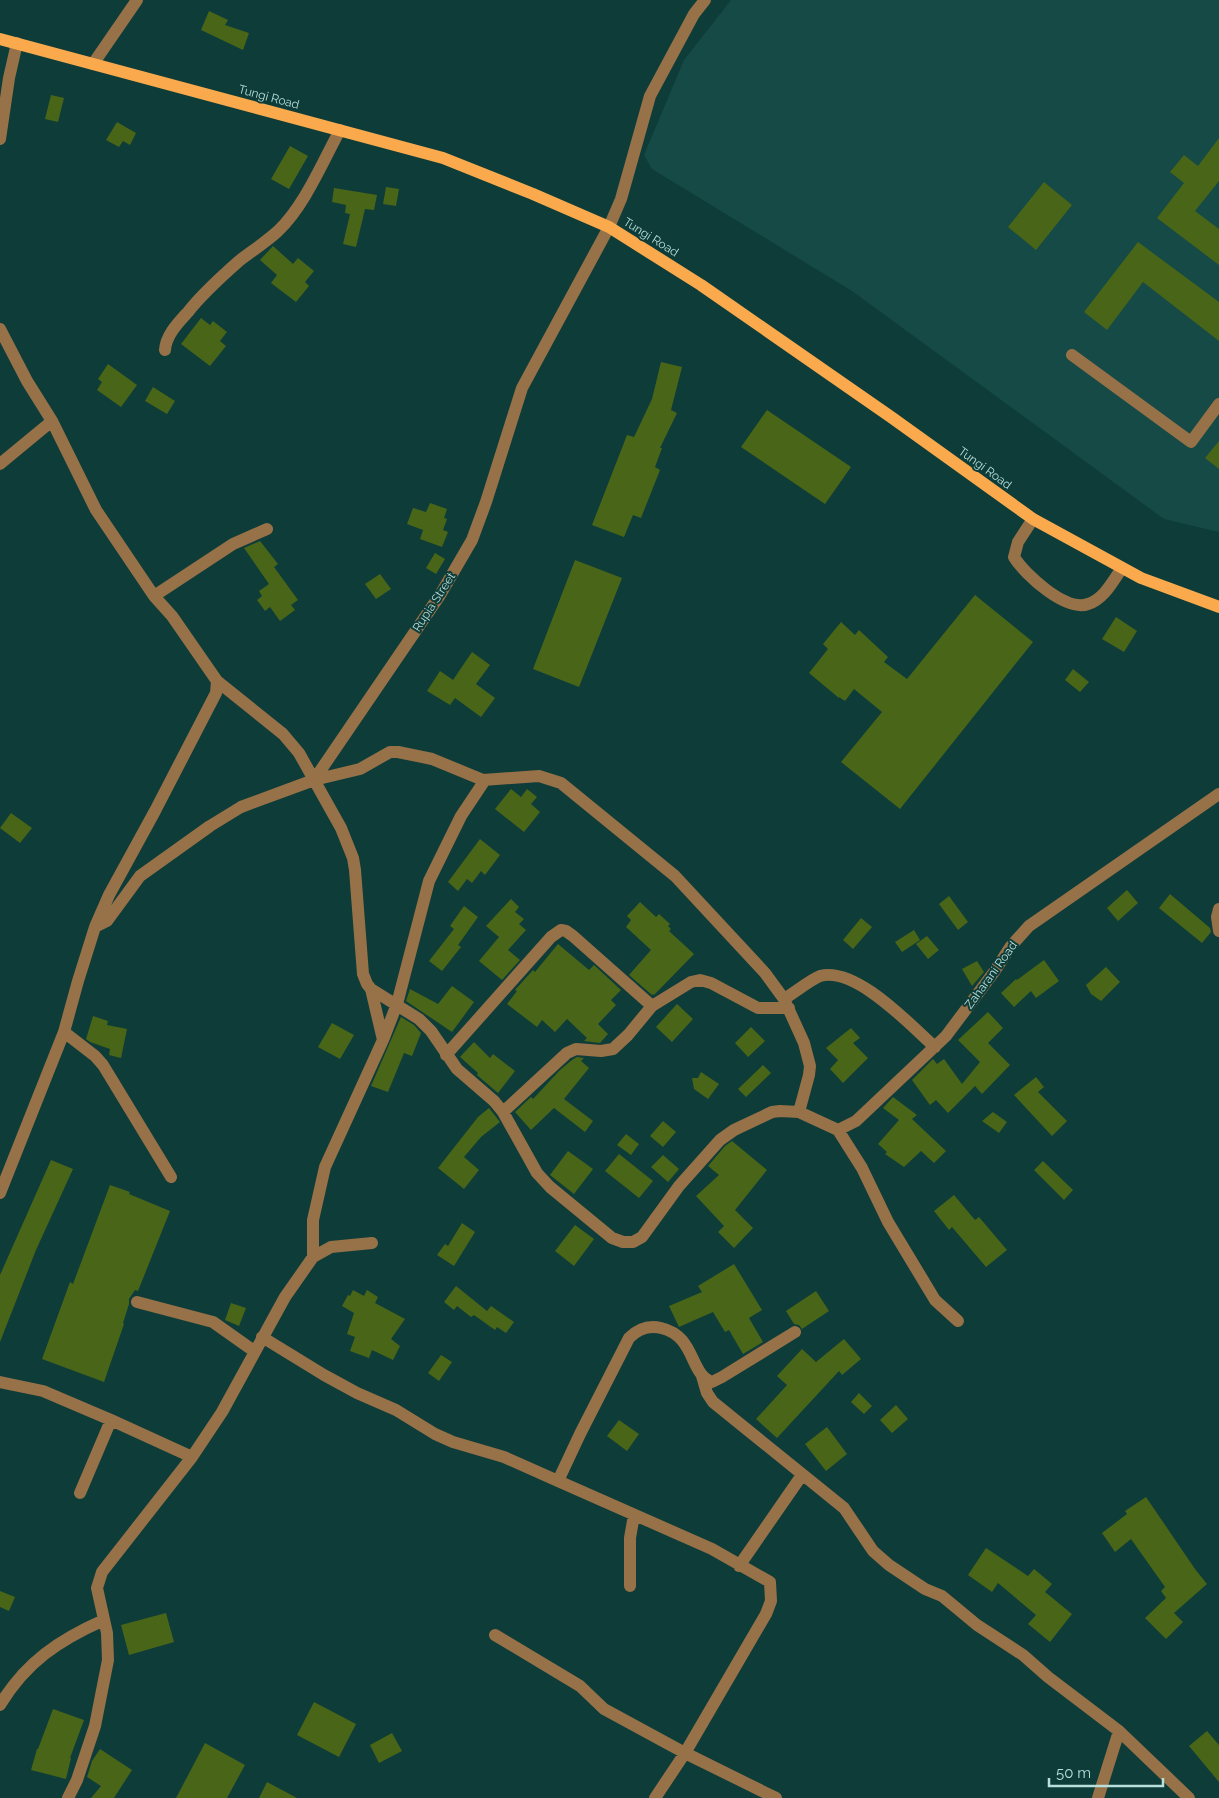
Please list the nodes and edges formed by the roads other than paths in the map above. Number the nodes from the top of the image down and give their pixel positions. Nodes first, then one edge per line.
1 (137, 0) edge
2 (705, 0) edge
3 (0, 38) edge
4 (17, 43) junction
5 (93, 64) junction
6 (340, 130) junction
7 (0, 139) edge
8 (610, 227) junction
9 (0, 329) edge
10 (165, 350) dead end
11 (1072, 355) dead end
12 (1219, 404) edge
13 (52, 421) junction
14 (0, 464) edge
15 (1034, 519) junction
16 (268, 529) dead end
17 (1122, 568) junction
18 (154, 596) junction
19 (1219, 607) edge
20 (217, 681) junction
21 (314, 780) junction
22 (485, 780) junction
23 (1219, 794) edge
24 (1219, 909) edge
25 (95, 927) junction
26 (1219, 931) edge
27 (372, 989) junction
28 (397, 1004) junction
29 (786, 1004) junction
30 (652, 1006) junction
31 (64, 1032) junction
32 (383, 1040) junction
33 (935, 1047) junction
34 (446, 1055) junction
35 (503, 1112) junction
36 (799, 1112) junction
37 (838, 1130) junction
38 (171, 1178) dead end
39 (0, 1193) edge
40 (372, 1243) dead end
41 (313, 1257) junction
42 (137, 1302) dead end
43 (958, 1321) dead end
44 (796, 1332) dead end
45 (262, 1338) junction
46 (254, 1351) junction
47 (702, 1376) junction
48 (0, 1382) edge
49 (111, 1420) junction
50 (192, 1457) junction
51 (802, 1475) junction
52 (558, 1481) junction
53 (80, 1493) dead end
54 (634, 1515) junction
55 (739, 1566) junction
56 (630, 1586) dead end
57 (104, 1620) junction
58 (495, 1635) dead end
59 (0, 1705) edge
60 (1118, 1731) junction
61 (685, 1753) junction
62 (68, 1798) edge
63 (654, 1798) edge
64 (776, 1798) edge
65 (1098, 1798) edge
66 (1189, 1798) edge

1 - 5 street
2 - 8 street, Rupia Street
3 - 4 main road, Tungi Road
4 - 5 main road, Tungi Road
4 - 7 street
5 - 6 main road, Tungi Road
6 - 8 main road, Tungi Road
6 - 10 street
8 - 15 main road, Tungi Road
8 - 21 street, Rupia Street
9 - 13 street
11 - 12 street
13 - 14 street
13 - 18 street
15 - 17 main road, Tungi Road
15 - 17 street
16 - 18 street
17 - 19 main road, Tungi Road
18 - 20 street
20 - 21 street
20 - 25 street
21 - 22 street
21 - 25 street
21 - 27 street
22 - 28 street
22 - 29 street
23 - 33 street, Zaharani Road
24 - 26 street
25 - 31 street
27 - 28 street
27 - 32 street
28 - 32 street
28 - 34 street
29 - 30 street
29 - 33 street
29 - 36 street
30 - 34 street
30 - 35 street
31 - 38 street
31 - 39 street
32 - 41 street
33 - 37 street, Zaharani Road
34 - 35 street
35 - 36 street
36 - 37 street
37 - 43 street
40 - 41 street
41 - 45 street
42 - 46 street
44 - 47 street
45 - 46 street
45 - 52 street
46 - 50 street
47 - 51 street
47 - 52 street
48 - 49 street
49 - 50 street
49 - 53 street
50 - 57 street
51 - 55 street
51 - 60 street
52 - 54 street
54 - 55 street
54 - 56 street
55 - 61 street
57 - 59 street
57 - 62 street
58 - 61 street
60 - 65 street
60 - 66 street
61 - 63 street
61 - 64 street

